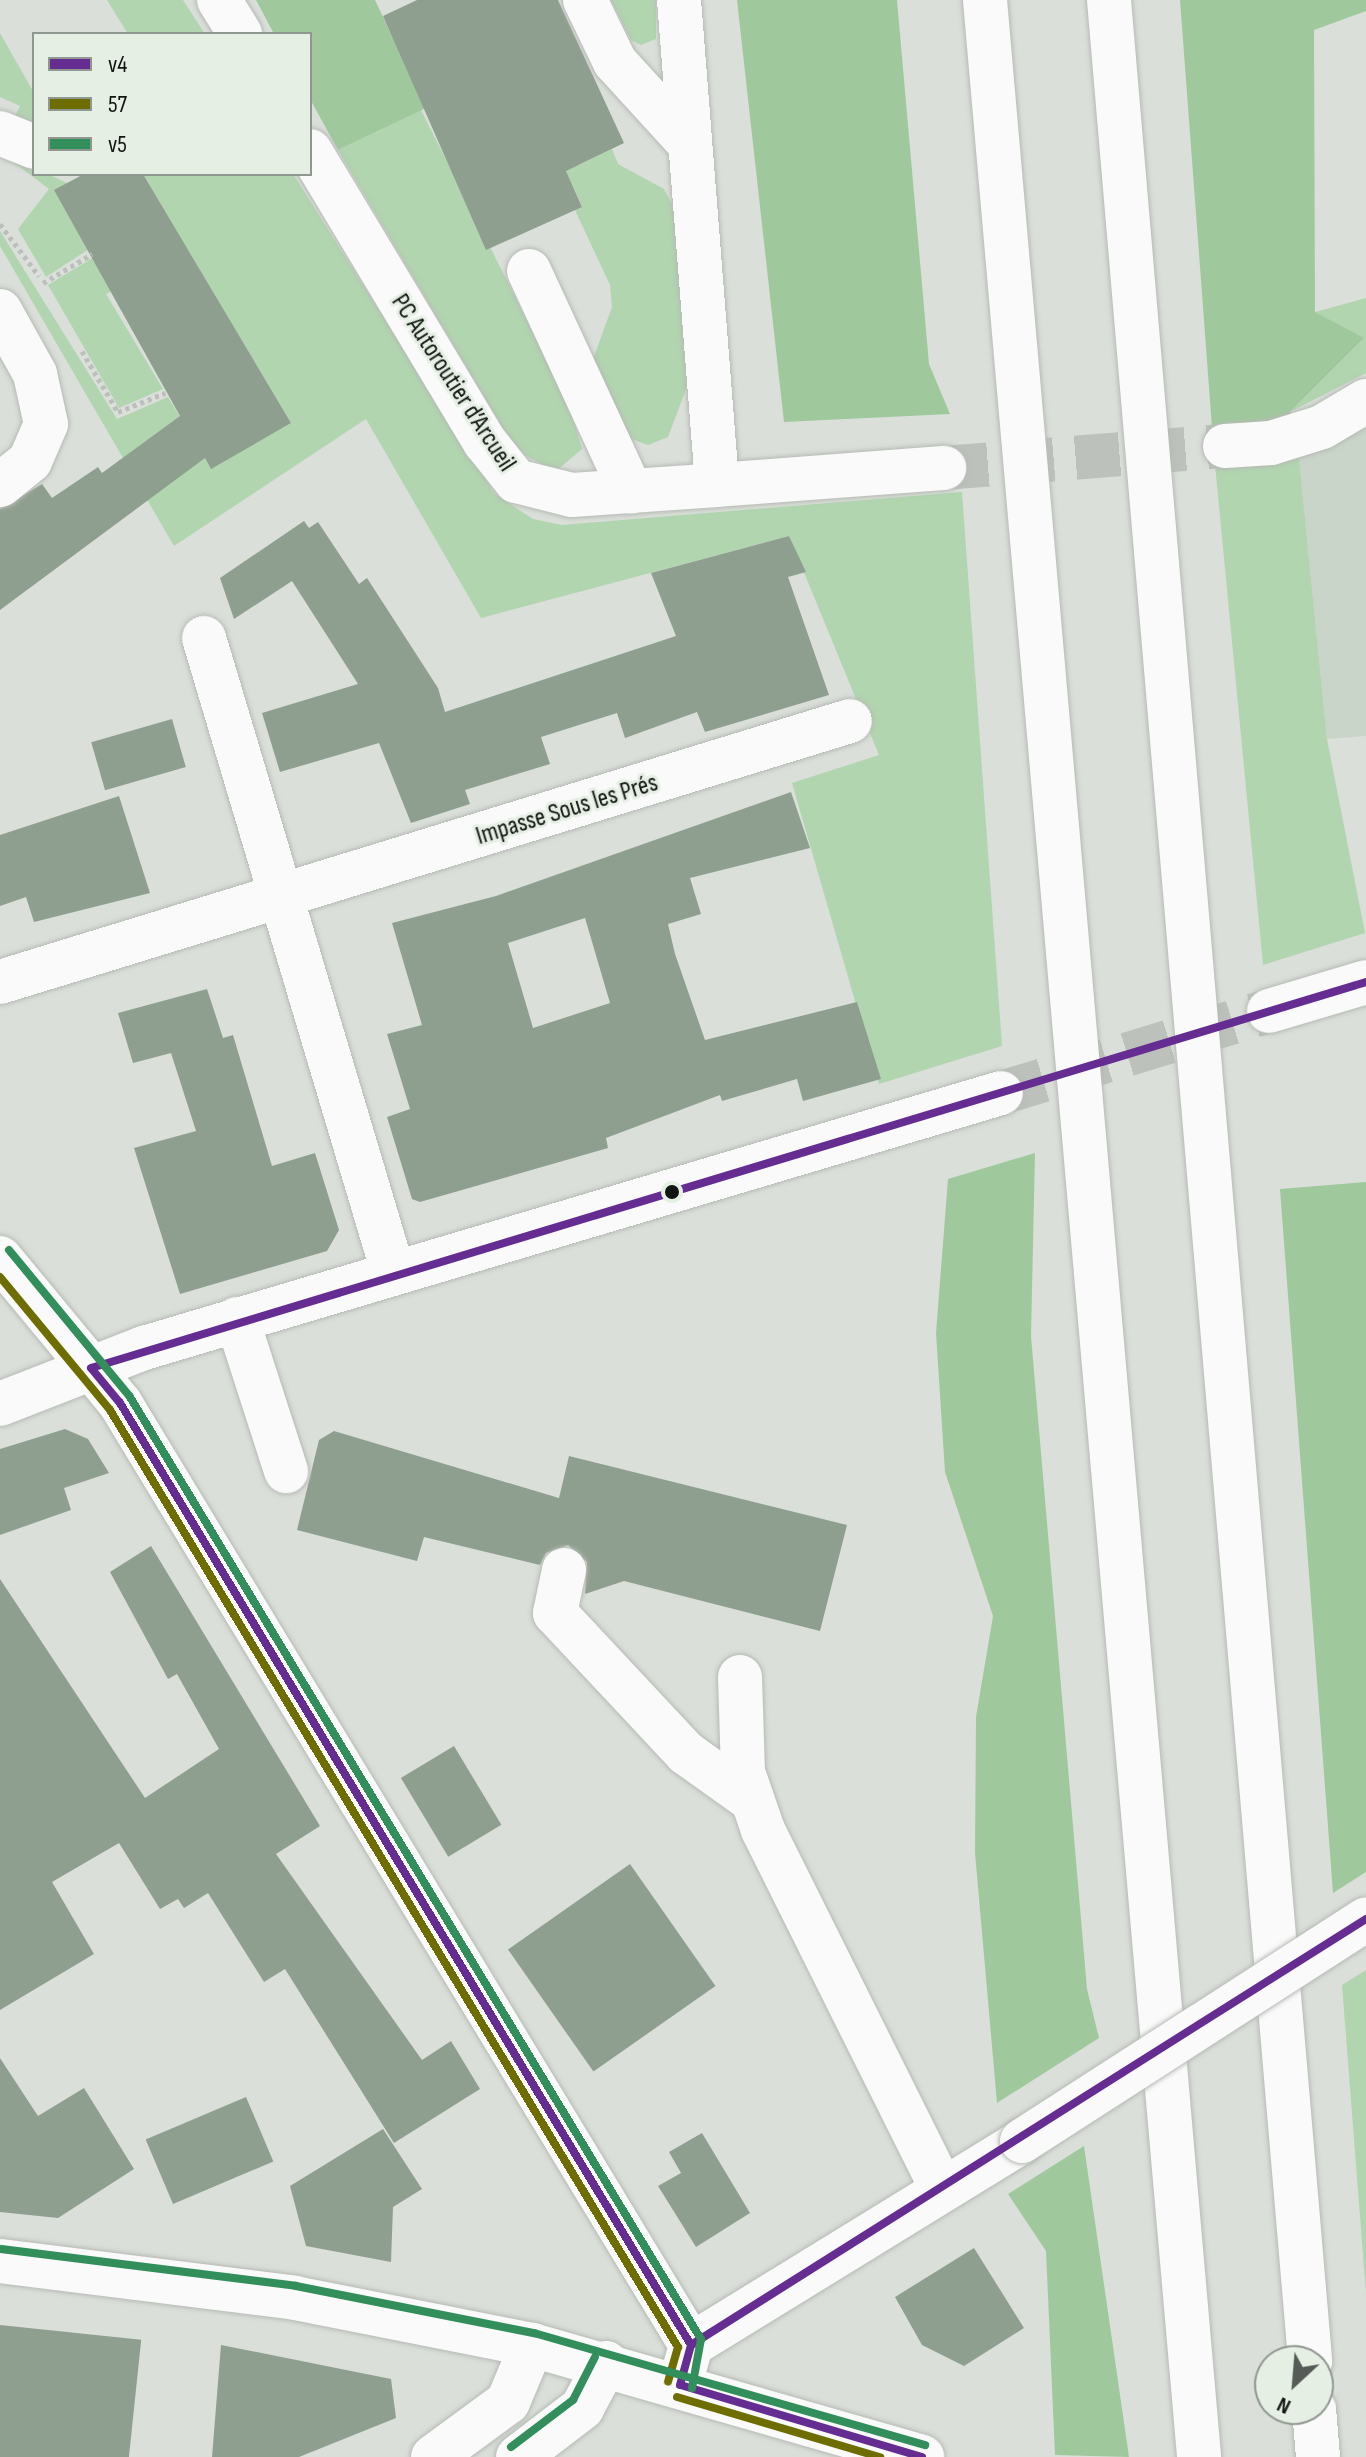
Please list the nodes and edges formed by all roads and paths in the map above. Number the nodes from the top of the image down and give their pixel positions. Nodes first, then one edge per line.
1 (219, 0) edge
2 (585, 0) edge
3 (679, 0) edge
4 (985, 0) edge
5 (1109, 0) edge
6 (239, 32) edge
7 (0, 133) edge
8 (690, 144) junction
9 (32, 146) edge
10 (312, 154) edge
11 (0, 224) edge
12 (92, 254) dead end
13 (529, 271) dead end
14 (43, 283) junction
15 (50, 296) dead end
16 (0, 311) edge
17 (73, 335) dead end
18 (165, 393) dead end
19 (1366, 401) edge
20 (1225, 446) tunnel mouth
21 (944, 468) tunnel mouth
22 (0, 485) edge
23 (717, 485) junction
24 (631, 492) junction
25 (204, 638) dead end
26 (850, 721) dead end
27 (283, 899) junction
28 (0, 982) edge
29 (1366, 982) edge
30 (1269, 1011) tunnel mouth
31 (1001, 1093) tunnel mouth
32 (0, 1258) edge
33 (393, 1272) junction
34 (237, 1319) junction
35 (91, 1368) junction
36 (0, 1404) edge
37 (286, 1471) dead end
38 (564, 1570) dead end
39 (740, 1677) dead end
40 (752, 1800) junction
41 (1366, 1919) edge
42 (942, 2189) junction
43 (0, 2261) edge
44 (532, 2345) junction
45 (1309, 2345) edge
46 (606, 2363) junction
47 (686, 2365) junction
48 (1315, 2425) edge
49 (433, 2457) edge
50 (518, 2457) edge
51 (922, 2457) edge
52 (1199, 2457) edge
53 (1318, 2457) edge

1 - 6 main road
2 - 8 main road
3 - 8 main road
4 - 52 main road
5 - 45 main road
7 - 9 main road
8 - 23 main road
10 - 24 main road, PC Autoroutier d’Arcueil
11 - 14 path
12 - 14 path
13 - 24 main road
14 - 15 path
16 - 22 main road
17 - 18 path
19 - 20 main road
21 - 23 main road, PC Autoroutier d’Arcueil
23 - 24 main road, PC Autoroutier d’Arcueil
25 - 27 main road
26 - 27 main road, Impasse Sous les Prés
27 - 28 main road, Impasse Sous les Prés
27 - 33 main road
29 - 30 main road
31 - 33 main road
32 - 35 main road
33 - 34 main road
34 - 35 main road
34 - 37 main road
35 - 36 main road
35 - 47 main road
38 - 40 main road
39 - 40 main road
40 - 42 main road
41 - 42 main road, bridge
42 - 47 main road
43 - 44 main road
44 - 46 main road
44 - 49 main road
46 - 47 main road
46 - 50 main road
47 - 51 main road
48 - 53 main road

